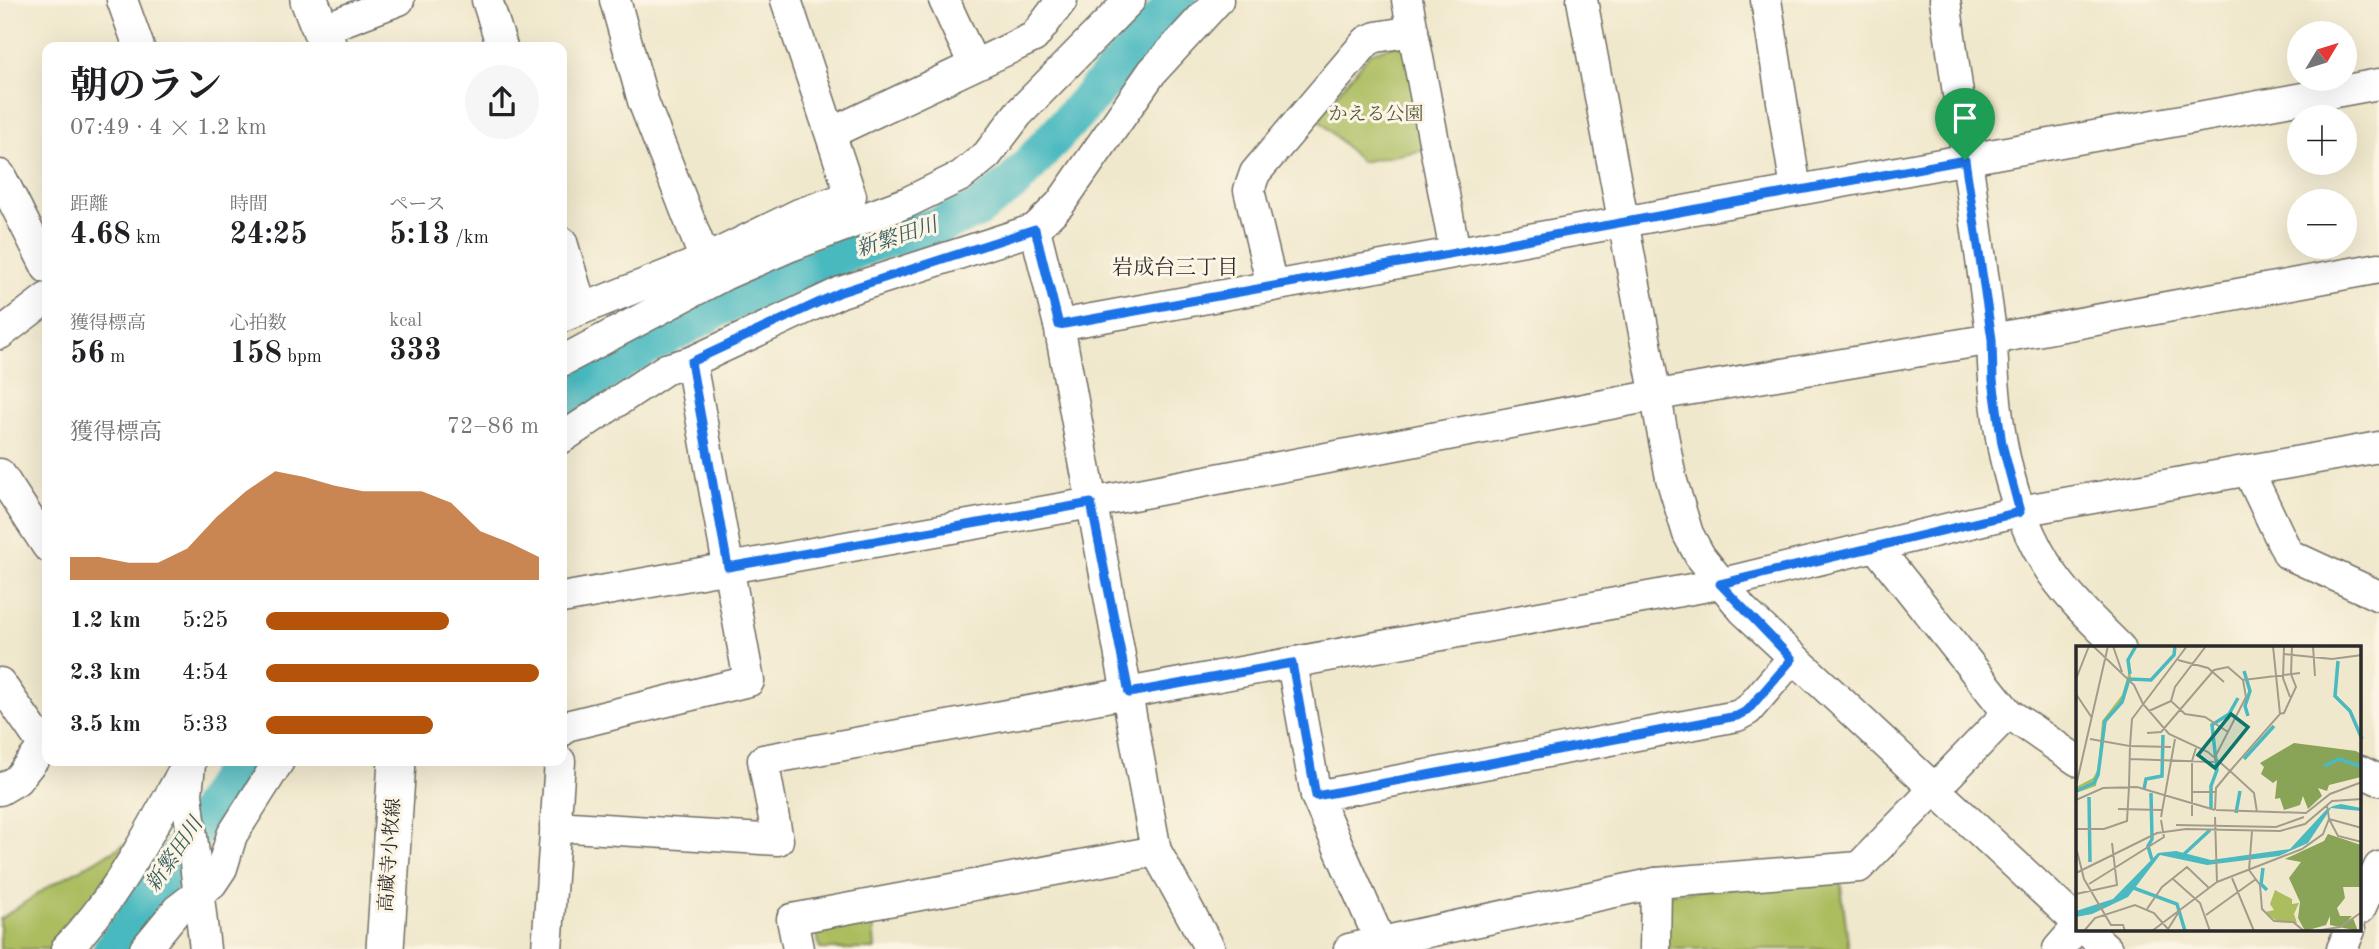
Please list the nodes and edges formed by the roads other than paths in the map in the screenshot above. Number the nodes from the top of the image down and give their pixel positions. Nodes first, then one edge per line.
1 (122, 0) edge
2 (399, 0) edge
3 (487, 0) edge
4 (615, 0) edge
5 (786, 0) edge
6 (944, 0) edge
7 (1062, 0) edge
8 (1130, 0) edge
9 (1218, 0) edge
10 (1408, 0) edge
11 (1582, 0) edge
12 (1766, 0) edge
13 (1945, 0) edge
14 (319, 25) edge
15 (1413, 31) junction
16 (137, 42) edge
17 (500, 42) edge
18 (974, 65) junction
19 (2379, 84) edge
20 (831, 133) junction
21 (1965, 160) junction
22 (0, 175) edge
23 (1796, 190) junction
24 (1624, 222) junction
25 (1035, 229) junction
26 (1455, 252) junction
27 (42, 258) edge
28 (705, 260) junction
29 (2379, 268) edge
30 (567, 278) edge
31 (1272, 286) junction
32 (42, 302) edge
33 (572, 313) edge
34 (1059, 325) junction
35 (0, 334) edge
36 (1992, 339) junction
37 (567, 357) edge
38 (691, 362) junction
39 (1657, 395) junction
40 (567, 435) edge
41 (2379, 447) edge
42 (2249, 472) junction
43 (0, 474) edge
44 (1091, 503) junction
45 (2020, 512) junction
46 (42, 538) edge
47 (1877, 547) junction
48 (728, 567) junction
49 (1720, 584) junction
50 (2379, 596) edge
51 (567, 597) edge
52 (2118, 646) edge
53 (1792, 659) junction
54 (1292, 663) junction
55 (0, 683) edge
56 (1129, 693) junction
57 (2008, 713) junction
58 (567, 726) edge
59 (42, 739) edge
60 (42, 749) edge
61 (2076, 760) edge
62 (186, 766) edge
63 (189, 766) edge
64 (276, 766) edge
65 (397, 766) edge
66 (560, 766) edge
67 (2362, 772) edge
68 (2379, 780) edge
69 (0, 790) edge
70 (1934, 790) junction
71 (1316, 796) junction
72 (555, 826) junction
73 (1156, 851) junction
74 (2379, 867) edge
75 (1656, 883) junction
76 (196, 886) junction
77 (2362, 905) edge
78 (2076, 922) edge
79 (2076, 926) edge
80 (2088, 932) edge
81 (1381, 943) junction
82 (66, 949) edge
83 (145, 949) edge
84 (205, 949) edge
85 (385, 949) edge
86 (547, 949) edge
87 (798, 949) edge
88 (1210, 949) edge
89 (1349, 949) edge
90 (1655, 949) edge
91 (2058, 949) edge
92 (2106, 949) edge

1 - 16 street
2 - 14 street
3 - 17 street
4 - 28 street
5 - 20 street
6 - 18 street
7 - 18 street
8 - 37 street
9 - 25 street
10 - 15 street
11 - 24 street
12 - 23 street
13 - 21 street
15 - 26 street
15 - 31 street
18 - 20 street
19 - 21 street
20 - 28 street
21 - 23 street
21 - 36 street
22 - 27 street
23 - 24 street
24 - 26 street
24 - 39 street
25 - 34 street
25 - 38 street
26 - 31 street
28 - 33 street
29 - 36 street
30 - 33 street
31 - 34 street
32 - 35 street
34 - 44 street
36 - 39 street
36 - 45 street
38 - 40 street
38 - 48 street
39 - 44 street
39 - 49 street
41 - 42 street
42 - 45 street
42 - 50 street
43 - 46 street
44 - 48 street
44 - 56 street
45 - 47 street
45 - 52 street
47 - 49 street
47 - 57 street
48 - 51 street
48 - 58 street
49 - 53 street
49 - 54 street
53 - 70 street
53 - 71 street
54 - 56 street
54 - 71 street
55 - 59 street
56 - 72 street
56 - 73 street
57 - 61 street
57 - 70 street
60 - 69 street
62 - 82 street
63 - 76 street
64 - 76 street
65 - 85 main road, 高蔵寺小牧線
66 - 72 street
67 - 68 street
70 - 75 street
70 - 78 street
71 - 81 street
72 - 86 street
73 - 87 street
73 - 88 street
74 - 77 street
75 - 81 street
75 - 90 street
76 - 83 street
76 - 84 street
79 - 91 street
80 - 92 street
81 - 89 street

